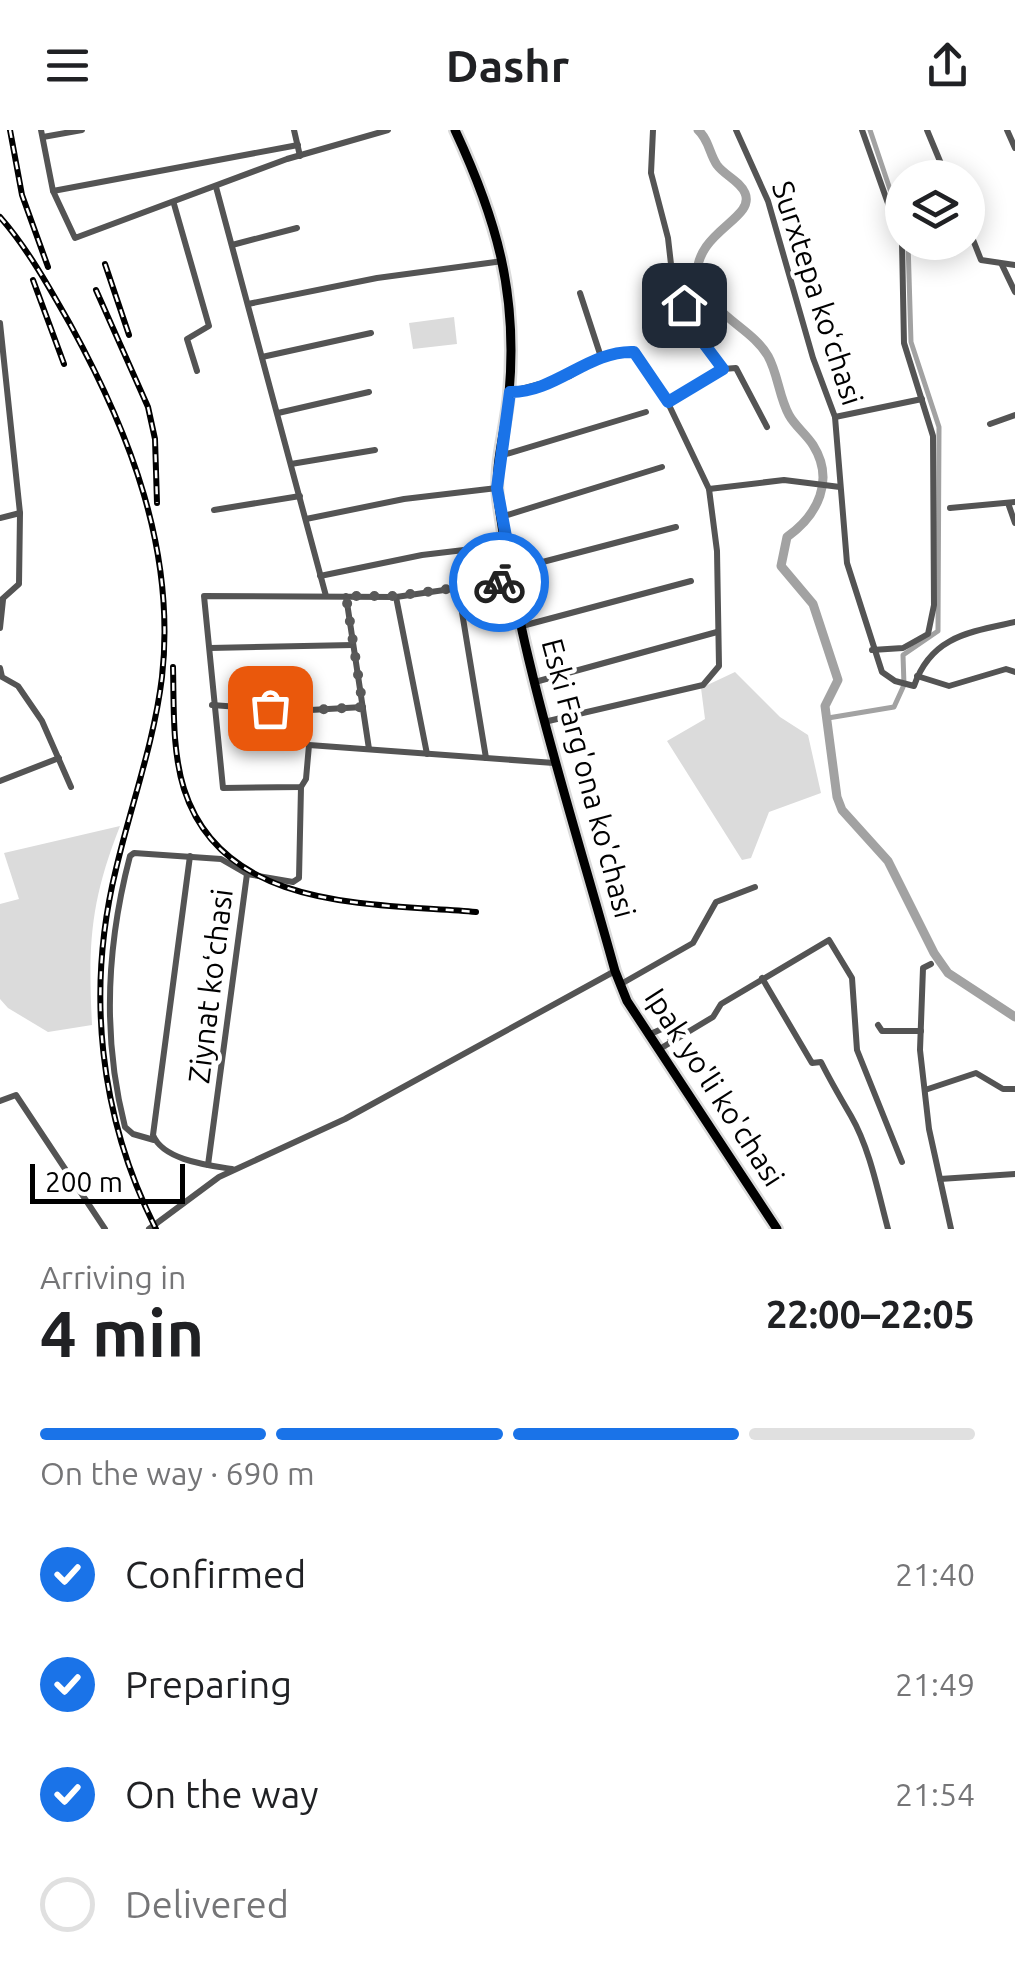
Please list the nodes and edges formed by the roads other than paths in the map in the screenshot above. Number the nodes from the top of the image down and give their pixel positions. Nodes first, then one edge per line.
1 (82, 130) edge
2 (294, 130) edge
3 (388, 130) edge
4 (455, 130) edge
5 (653, 130) edge
6 (736, 130) edge
7 (862, 130) edge
8 (927, 130) edge
9 (1007, 130) edge
10 (42, 134) edge
11 (298, 146) junction
12 (1015, 148) edge
13 (300, 156) junction
14 (940, 160) edge
15 (216, 186) junction
16 (53, 191) junction
17 (174, 204) junction
18 (297, 228) dead end
19 (232, 245) junction
20 (982, 260) edge
21 (504, 261) junction
22 (1002, 265) junction
23 (1015, 265) edge
24 (1015, 292) edge
25 (580, 294) dead end
26 (248, 304) junction
27 (0, 322) edge
28 (371, 333) dead end
29 (262, 357) junction
30 (601, 357) junction
31 (723, 369) junction
32 (197, 371) dead end
33 (369, 392) dead end
34 (510, 392) junction
35 (922, 400) junction
36 (668, 402) junction
37 (278, 412) junction
38 (646, 412) dead end
39 (1015, 414) edge
40 (835, 417) junction
41 (990, 424) dead end
42 (767, 427) dead end
43 (374, 450) dead end
44 (500, 456) junction
45 (291, 464) junction
46 (662, 466) dead end
47 (497, 488) junction
48 (840, 488) junction
49 (708, 489) junction
50 (300, 496) junction
51 (1012, 502) edge
52 (950, 508) dead end
53 (214, 510) dead end
54 (20, 513) junction
55 (501, 517) junction
56 (0, 518) edge
57 (306, 519) junction
58 (1015, 523) edge
59 (676, 528) dead end
60 (507, 545) junction
61 (513, 575) junction
62 (320, 576) junction
63 (691, 581) dead end
64 (458, 588) junction
65 (326, 596) junction
66 (346, 596) junction
67 (396, 596) junction
68 (2, 600) edge
69 (1015, 622) edge
70 (522, 626) junction
71 (0, 628) edge
72 (717, 632) junction
73 (353, 645) junction
74 (210, 648) junction
75 (872, 650) junction
76 (0, 668) edge
77 (1015, 672) edge
78 (918, 676) junction
79 (8, 682) junction
80 (534, 682) junction
81 (0, 688) edge
82 (212, 705) junction
83 (363, 707) junction
84 (542, 722) junction
85 (369, 749) junction
86 (427, 754) junction
87 (58, 758) junction
88 (486, 758) junction
89 (554, 763) junction
90 (0, 780) edge
91 (71, 787) dead end
92 (301, 787) junction
93 (190, 856) junction
94 (247, 874) junction
95 (755, 887) dead end
96 (931, 964) dead end
97 (615, 971) junction
98 (762, 978) junction
99 (620, 984) junction
100 (878, 1026) dead end
101 (921, 1032) junction
102 (647, 1035) junction
103 (672, 1042) junction
104 (657, 1051) junction
105 (1015, 1089) edge
106 (925, 1090) junction
107 (0, 1101) edge
108 (154, 1140) junction
109 (902, 1162) dead end
110 (208, 1166) junction
111 (233, 1170) junction
112 (1015, 1174) edge
113 (940, 1180) junction
114 (106, 1229) edge
115 (148, 1229) edge
116 (777, 1229) edge
117 (888, 1229) edge
118 (951, 1229) edge

1 - 10 street
2 - 11 street
3 - 13 street
4 - 21 main road, Eski Farg'ona ko'chasi
5 - 31 street
6 - 40 street, Surxtepa koʻchasi
7 - 35 street
8 - 14 street
9 - 12 street
10 - 16 street
11 - 13 street
11 - 16 street
13 - 15 street
15 - 17 street
15 - 19 street
16 - 17 street
17 - 32 street
18 - 19 street
19 - 26 street
20 - 22 street
21 - 26 street
21 - 34 main road, Eski Farg'ona ko'chasi
22 - 23 street
22 - 24 street
25 - 30 street
26 - 29 street
27 - 54 street
28 - 29 street
29 - 37 street
30 - 34 street
30 - 36 street
31 - 36 street
31 - 42 street
33 - 37 street
34 - 44 main road, Eski Farg'ona ko'chasi
35 - 40 street
35 - 75 street
36 - 49 street
37 - 45 street
38 - 44 street
39 - 41 street
40 - 48 street, Surxtepa koʻchasi
43 - 45 street
44 - 47 main road, Eski Farg'ona ko'chasi
45 - 50 street
46 - 55 street
47 - 55 main road, Eski Farg'ona ko'chasi
47 - 57 street
48 - 49 street
48 - 75 street, Surxtepa koʻchasi
49 - 72 street
50 - 53 street
50 - 57 street
51 - 52 street
51 - 58 street
54 - 56 street
54 - 68 street
55 - 60 main road, Eski Farg'ona ko'chasi
57 - 62 street
59 - 61 street
60 - 61 main road, Eski Farg'ona ko'chasi
60 - 62 street
61 - 64 street
61 - 70 main road, Eski Farg'ona ko'chasi
62 - 65 street
63 - 70 street
64 - 67 street
64 - 88 street
65 - 66 street
65 - 74 street
66 - 67 street
66 - 73 street
67 - 86 street
68 - 71 street
69 - 78 street
70 - 80 main road, Eski Farg'ona ko'chasi
72 - 80 street
72 - 84 street
73 - 74 street
73 - 83 street
74 - 82 street
75 - 78 street, Surxtepa koʻchasi
76 - 79 street
77 - 78 street
79 - 81 street
79 - 87 street
80 - 84 main road, Eski Farg'ona ko'chasi
82 - 83 street
82 - 92 street
83 - 85 street
84 - 89 main road, Eski Farg'ona ko'chasi
85 - 86 street
85 - 92 street
86 - 88 street
87 - 90 street
87 - 91 street
88 - 89 street
89 - 97 main road, Eski Farg'ona ko'chasi
92 - 94 street
93 - 94 street, Ziynat koʻchasi
93 - 108 street, Ziynat koʻchasi
93 - 108 street, Ziynat koʻchasi
94 - 110 street, Ziynat koʻchasi
95 - 99 street
96 - 101 street
97 - 99 main road, Ipak yo'li ko'chasi
97 - 111 street
98 - 103 street
98 - 109 street
98 - 117 street
99 - 102 main road, Ipak yo'li ko'chasi
100 - 101 street
101 - 106 street
102 - 103 street
102 - 104 main road, Ipak yo'li ko'chasi
103 - 104 street
104 - 116 main road, Ipak yo'li ko'chasi
105 - 106 street
106 - 113 street
107 - 114 street
108 - 110 street, Ziynat koʻchasi
110 - 111 street, Ziynat koʻchasi
111 - 115 street
112 - 113 street
113 - 118 street

